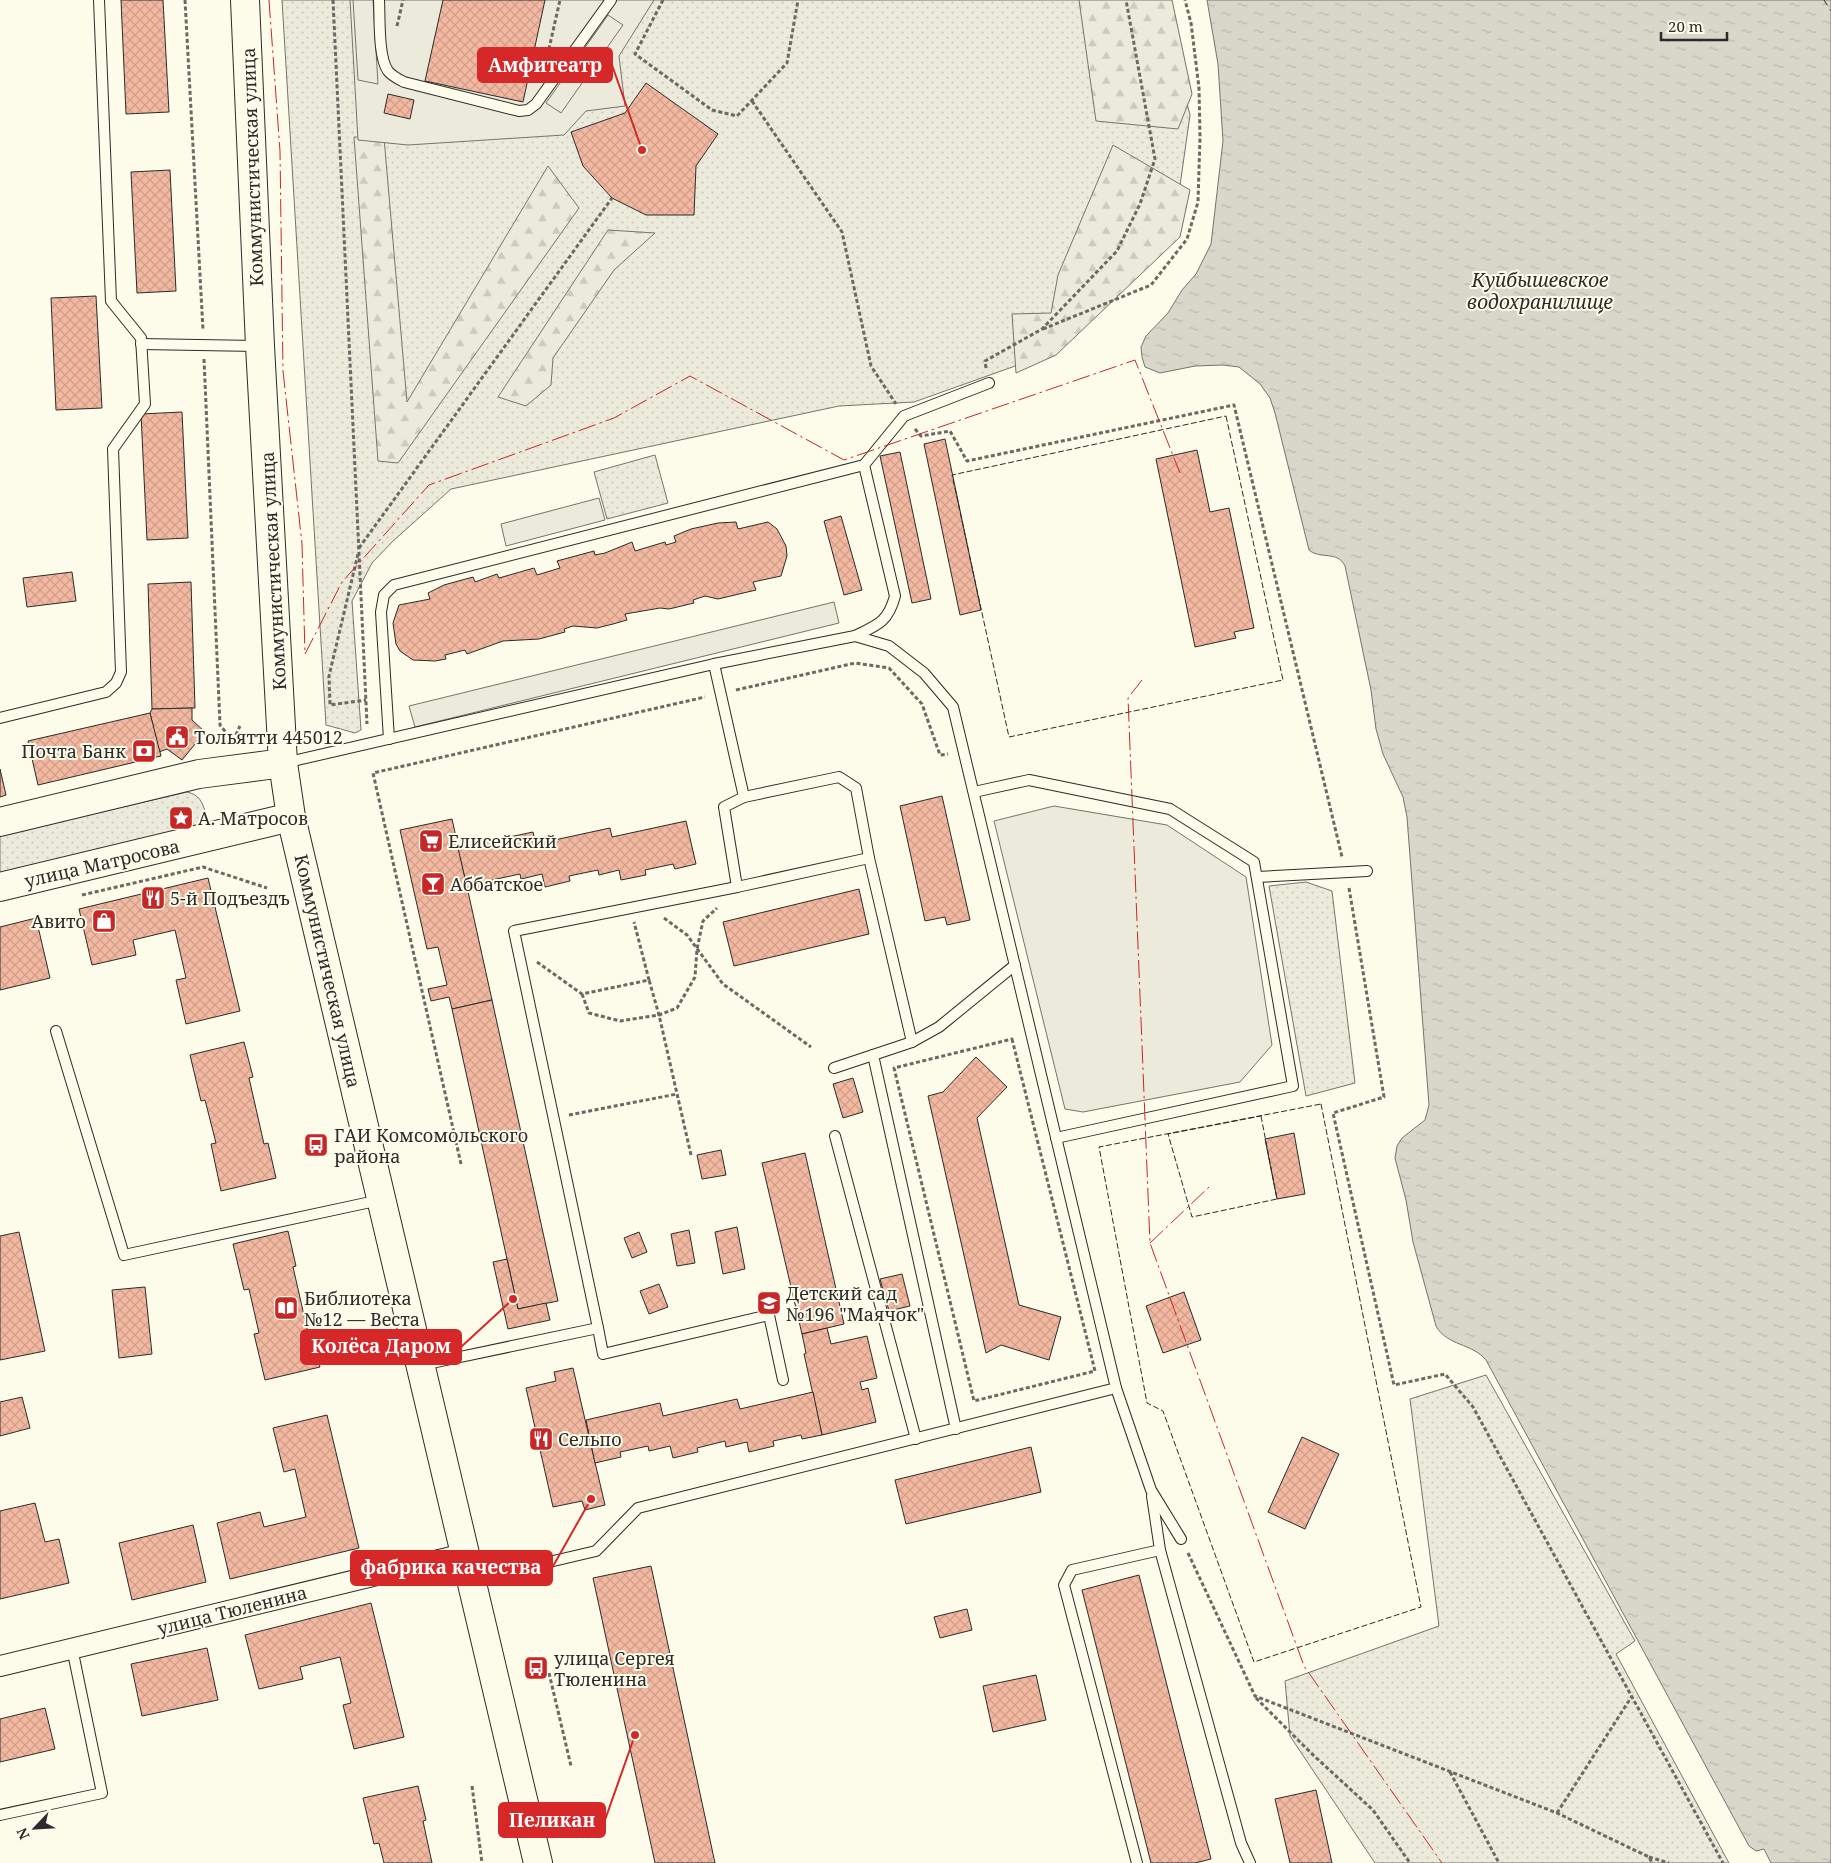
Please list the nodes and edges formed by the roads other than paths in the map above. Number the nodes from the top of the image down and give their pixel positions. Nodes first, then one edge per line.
1 (99, 0) edge
2 (245, 0) edge
3 (379, 0) edge
4 (611, 0) edge
5 (141, 344) junction
6 (260, 346) junction
7 (989, 383) road end
8 (864, 465) junction
9 (855, 636) junction
10 (714, 664) junction
11 (0, 718) edge
12 (389, 739) junction
13 (283, 764) junction
14 (974, 792) junction
15 (744, 797) junction
16 (291, 817) junction
17 (0, 822) edge
18 (869, 858) junction
19 (1367, 870) dead end
20 (1256, 877) junction
21 (0, 887) edge
22 (737, 887) junction
23 (1015, 964) junction
24 (56, 1031) dead end
25 (912, 1042) junction
26 (873, 1056) junction
27 (834, 1068) dead end
28 (835, 1136) dead end
29 (1056, 1138) junction
30 (381, 1200) junction
31 (598, 1328) junction
32 (420, 1365) junction
33 (782, 1380) dead end
34 (1116, 1388) junction
35 (956, 1429) junction
36 (916, 1439) junction
37 (1151, 1490) junction
38 (1181, 1539) road end
39 (1160, 1550) junction
40 (464, 1554) junction
41 (471, 1580) junction
42 (72, 1648) junction
43 (0, 1666) edge
44 (0, 1815) edge
45 (538, 1863) edge
46 (1137, 1863) edge
47 (1250, 1863) edge

1 - 5 lane
2 - 6 main road, Коммунистическая улица
3 - 4 lane
5 - 6 lane
5 - 11 lane
6 - 13 main road, Коммунистическая улица
7 - 8 lane
8 - 9 lane
8 - 12 lane
9 - 10 lane
9 - 14 lane
10 - 12 lane
10 - 15 lane
12 - 13 lane
13 - 16 main road, Коммунистическая улица
13 - 17 main road
14 - 20 lane
14 - 23 lane
15 - 18 lane
15 - 22 lane
16 - 21 main road, улица Матросова
16 - 30 main road, Коммунистическая улица
18 - 22 lane
18 - 25 lane
19 - 20 lane
20 - 29 lane
22 - 31 lane
23 - 25 lane
23 - 29 lane
24 - 30 lane
25 - 26 lane
26 - 27 lane
26 - 35 lane
28 - 36 lane
29 - 34 lane
30 - 32 main road, Коммунистическая улица
31 - 32 lane
31 - 33 lane
32 - 40 main road, Коммунистическая улица
34 - 35 lane
34 - 37 lane
35 - 36 lane
36 - 41 lane
37 - 38 lane
37 - 39 lane
39 - 46 lane
39 - 47 lane
40 - 41 main road, Коммунистическая улица
40 - 42 street, улица Тюленина
41 - 45 main road, Коммунистическая улица
42 - 43 street, улица Тюленина
42 - 44 lane

